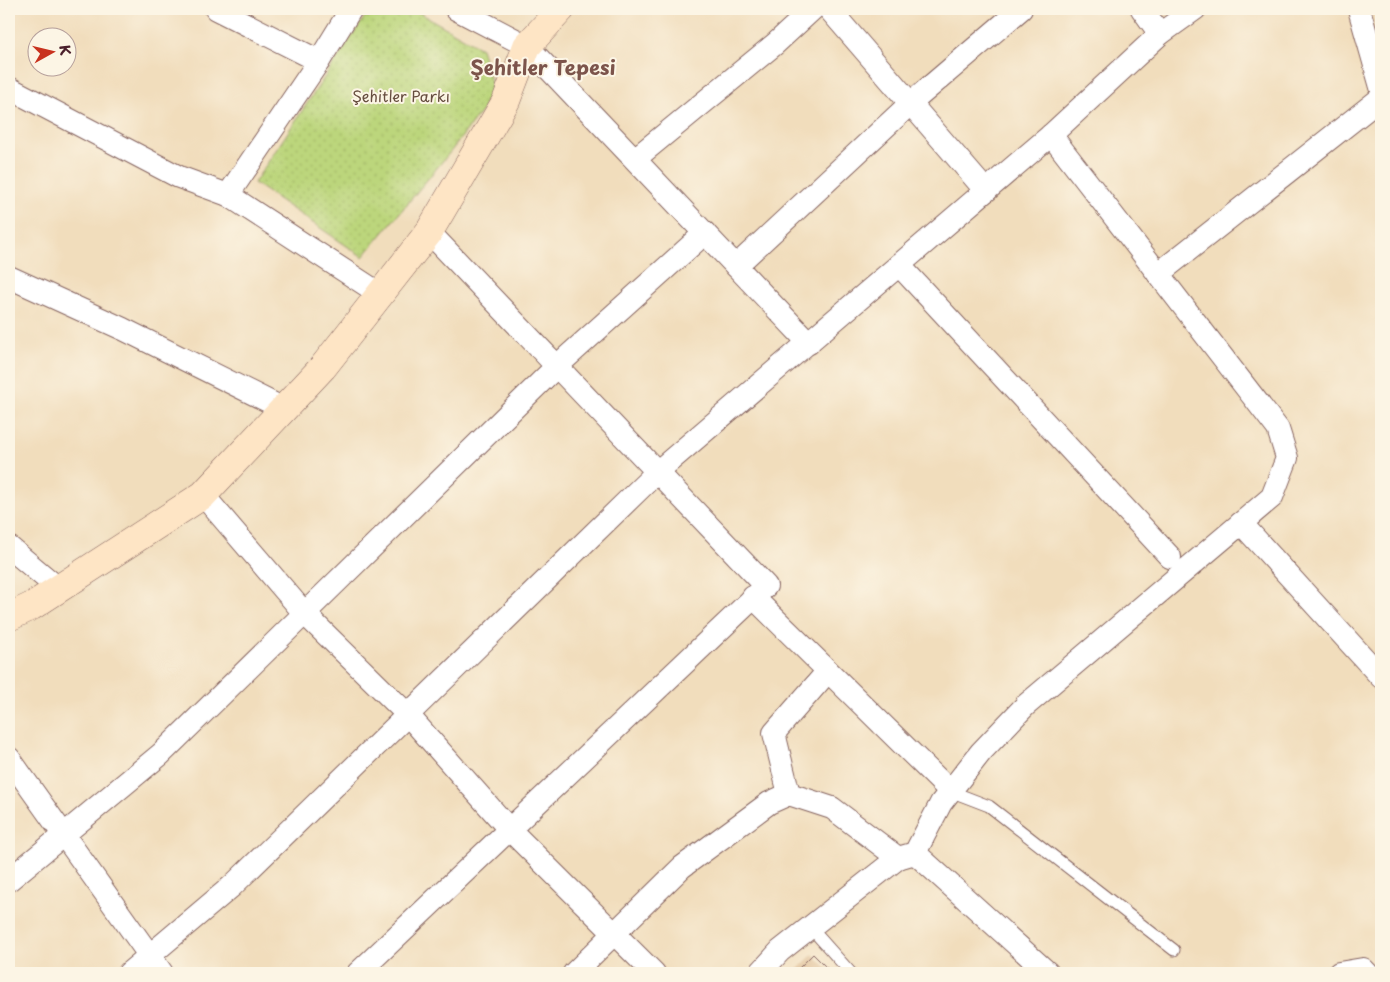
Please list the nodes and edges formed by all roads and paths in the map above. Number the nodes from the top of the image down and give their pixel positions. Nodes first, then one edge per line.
1 (216, 9) edge
2 (351, 9) edge
3 (456, 9) edge
4 (561, 9) edge
5 (813, 9) edge
6 (829, 9) edge
7 (1021, 9) edge
8 (1142, 9) edge
9 (1195, 9) edge
10 (1359, 9) edge
11 (1160, 34) junction
12 (527, 46) junction
13 (319, 61) junction
14 (1381, 87) edge
15 (9, 88) edge
16 (1381, 98) edge
17 (912, 102) junction
18 (1051, 135) junction
19 (636, 158) junction
20 (986, 191) junction
21 (228, 195) junction
22 (429, 232) junction
23 (705, 233) junction
24 (899, 265) junction
25 (736, 266) junction
26 (1158, 274) junction
27 (9, 277) edge
28 (380, 294) junction
29 (809, 343) junction
30 (557, 366) junction
31 (284, 409) junction
32 (658, 472) junction
33 (202, 495) junction
34 (1241, 523) junction
35 (9, 547) edge
36 (1170, 556) dead end
37 (59, 589) junction
38 (753, 597) junction
39 (304, 614) junction
40 (9, 618) edge
41 (828, 671) junction
42 (1381, 678) edge
43 (408, 715) junction
44 (9, 758) edge
45 (950, 792) junction
46 (789, 794) junction
47 (510, 829) junction
48 (65, 835) junction
49 (907, 855) junction
50 (9, 880) edge
51 (810, 927) junction
52 (615, 933) junction
53 (1174, 950) dead end
54 (156, 964) edge
55 (129, 973) edge
56 (358, 973) edge
57 (574, 973) edge
58 (654, 973) edge
59 (760, 973) edge
60 (851, 973) edge
61 (1048, 973) edge
62 (1340, 973) edge
63 (1367, 973) edge

1 - 13 street
2 - 13 street
3 - 12 street
4 - 12 street
5 - 19 street
6 - 17 street
7 - 17 street
8 - 11 street
9 - 11 street
10 - 14 street
11 - 18 street
12 - 19 street
12 - 22 street
13 - 21 street
15 - 21 street
16 - 26 street
17 - 20 street
17 - 25 street
18 - 20 street
18 - 26 street
19 - 23 street
20 - 24 street
21 - 28 street
22 - 28 street
22 - 30 street
23 - 25 street
23 - 30 street
24 - 29 street
24 - 36 street
25 - 29 street
26 - 34 street
27 - 31 street
28 - 31 street
29 - 32 street
30 - 32 street
30 - 39 street
31 - 33 street
32 - 38 street
32 - 43 street
33 - 37 street
33 - 39 street
34 - 42 street
34 - 45 street
35 - 37 street
37 - 40 street
38 - 41 street
38 - 47 street
39 - 43 street
39 - 48 street
41 - 45 street
41 - 46 street
43 - 47 street
43 - 54 street
44 - 48 street
45 - 49 street
45 - 53 lane
46 - 49 street
46 - 52 street
47 - 52 street
47 - 56 street
48 - 50 street
48 - 54 street
49 - 51 street
49 - 61 street
51 - 59 street
51 - 60 lane
52 - 57 street
52 - 58 street
54 - 55 street
62 - 63 street

